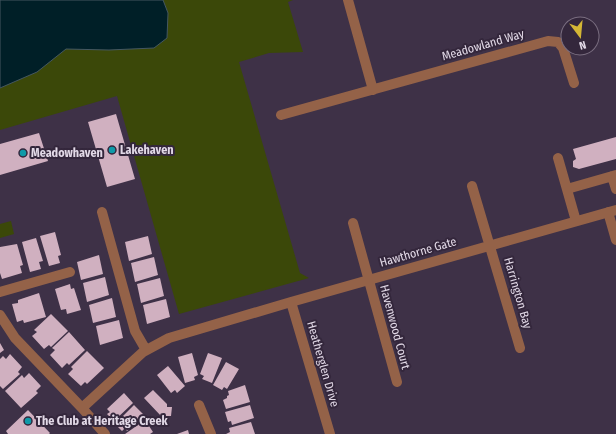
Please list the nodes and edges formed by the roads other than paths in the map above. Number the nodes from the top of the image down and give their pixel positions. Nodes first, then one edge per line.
1 (348, 0) edge
2 (574, 83) dead end
3 (373, 90) junction
4 (281, 115) dead end
5 (558, 158) dead end
6 (614, 175) edge
7 (472, 186) dead end
8 (567, 189) junction
9 (616, 190) edge
10 (612, 211) edge
11 (102, 212) dead end
12 (576, 221) junction
13 (352, 223) dead end
14 (616, 240) edge
15 (490, 245) junction
16 (70, 272) dead end
17 (369, 280) junction
18 (0, 292) edge
19 (291, 302) junction
20 (0, 315) edge
21 (520, 348) dead end
22 (146, 350) junction
23 (397, 382) dead end
24 (199, 405) dead end
25 (82, 408) junction
26 (105, 434) edge
27 (211, 434) edge
28 (330, 434) edge

1 - 3 street
2 - 3 street, Meadowland Way
3 - 4 street, Meadowland Way
5 - 8 street
6 - 8 street
6 - 9 street
7 - 15 street, Harrington Bay
8 - 12 street
10 - 12 street, Hawthorne Gate
10 - 14 street
11 - 22 street
12 - 15 street, Hawthorne Gate
13 - 17 street, Havenwood Court
15 - 17 street, Hawthorne Gate
15 - 21 street, Harrington Bay
16 - 18 street
17 - 19 street, Hawthorne Gate
17 - 23 street, Havenwood Court
19 - 22 street, Hawthorne Gate
19 - 28 street, Heatherglen Drive
20 - 25 street
22 - 25 street, Hawthorne Gate
24 - 27 street
25 - 26 street

